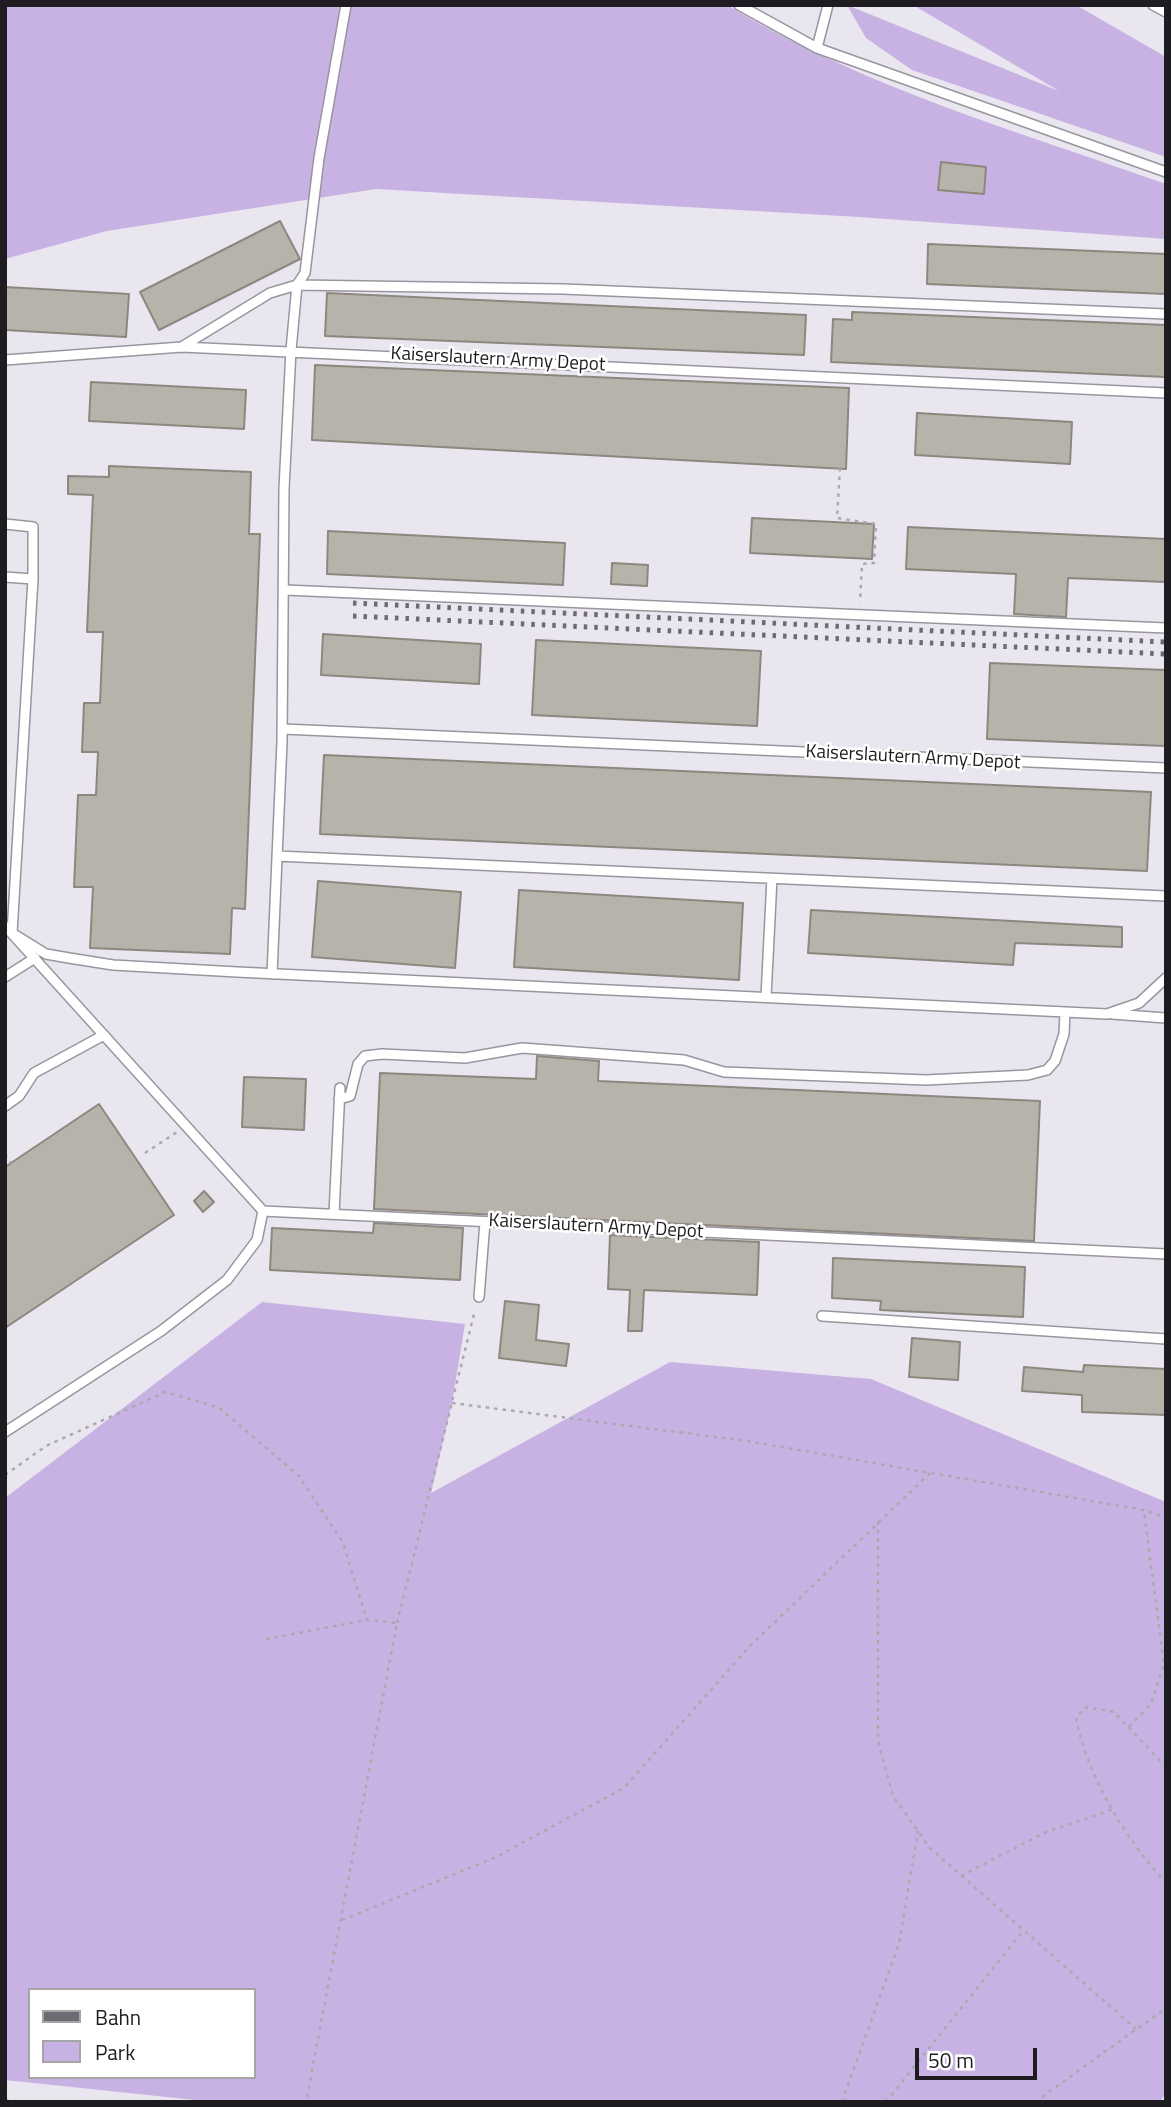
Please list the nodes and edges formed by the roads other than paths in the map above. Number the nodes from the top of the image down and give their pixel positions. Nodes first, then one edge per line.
1 (346, 5) edge
2 (739, 5) edge
3 (828, 5) edge
4 (1153, 5) edge
5 (1166, 12) edge
6 (817, 48) junction
7 (1166, 172) edge
8 (298, 285) junction
9 (1166, 314) edge
10 (182, 347) junction
11 (291, 350) junction
12 (5, 360) edge
13 (1166, 393) edge
14 (5, 524) edge
15 (5, 577) edge
16 (33, 579) junction
17 (285, 590) junction
18 (1166, 628) edge
19 (283, 729) junction
20 (1166, 768) edge
21 (277, 856) junction
22 (772, 878) junction
23 (1166, 896) edge
24 (9, 930) edge
25 (35, 958) junction
26 (272, 974) junction
27 (5, 977) edge
28 (1166, 978) edge
29 (765, 997) junction
30 (1065, 1012) junction
31 (1107, 1014) junction
32 (1166, 1018) edge
33 (104, 1035) junction
34 (340, 1088) dead end
35 (339, 1099) junction
36 (5, 1106) edge
37 (263, 1211) junction
38 (334, 1214) junction
39 (485, 1222) junction
40 (1166, 1254) edge
41 (479, 1297) road end
42 (822, 1316) dead end
43 (1166, 1339) edge
44 (5, 1432) edge

1 - 8 lane
2 - 6 lane
3 - 6 lane
4 - 5 lane
6 - 7 lane
8 - 9 lane, Kaiserslautern Army Depot
8 - 10 lane, Kaiserslautern Army Depot
8 - 11 lane
10 - 11 lane, Kaiserslautern Army Depot
10 - 12 lane, Kaiserslautern Army Depot
11 - 13 lane, Kaiserslautern Army Depot
11 - 17 lane
14 - 16 lane
15 - 16 lane
16 - 24 lane
17 - 18 lane
17 - 19 lane
19 - 20 lane, Kaiserslautern Army Depot
19 - 21 lane
21 - 22 lane
21 - 26 lane
22 - 23 lane
22 - 29 lane
24 - 25 lane
24 - 26 lane
25 - 27 lane
25 - 33 lane
26 - 29 lane
28 - 31 lane
29 - 30 lane
30 - 31 lane
30 - 35 lane
31 - 32 lane
33 - 36 lane
33 - 37 lane
34 - 35 lane
35 - 38 lane
37 - 38 lane, Kaiserslautern Army Depot
37 - 44 lane
38 - 39 lane, Kaiserslautern Army Depot
39 - 40 lane, Kaiserslautern Army Depot
39 - 41 lane
42 - 43 lane

